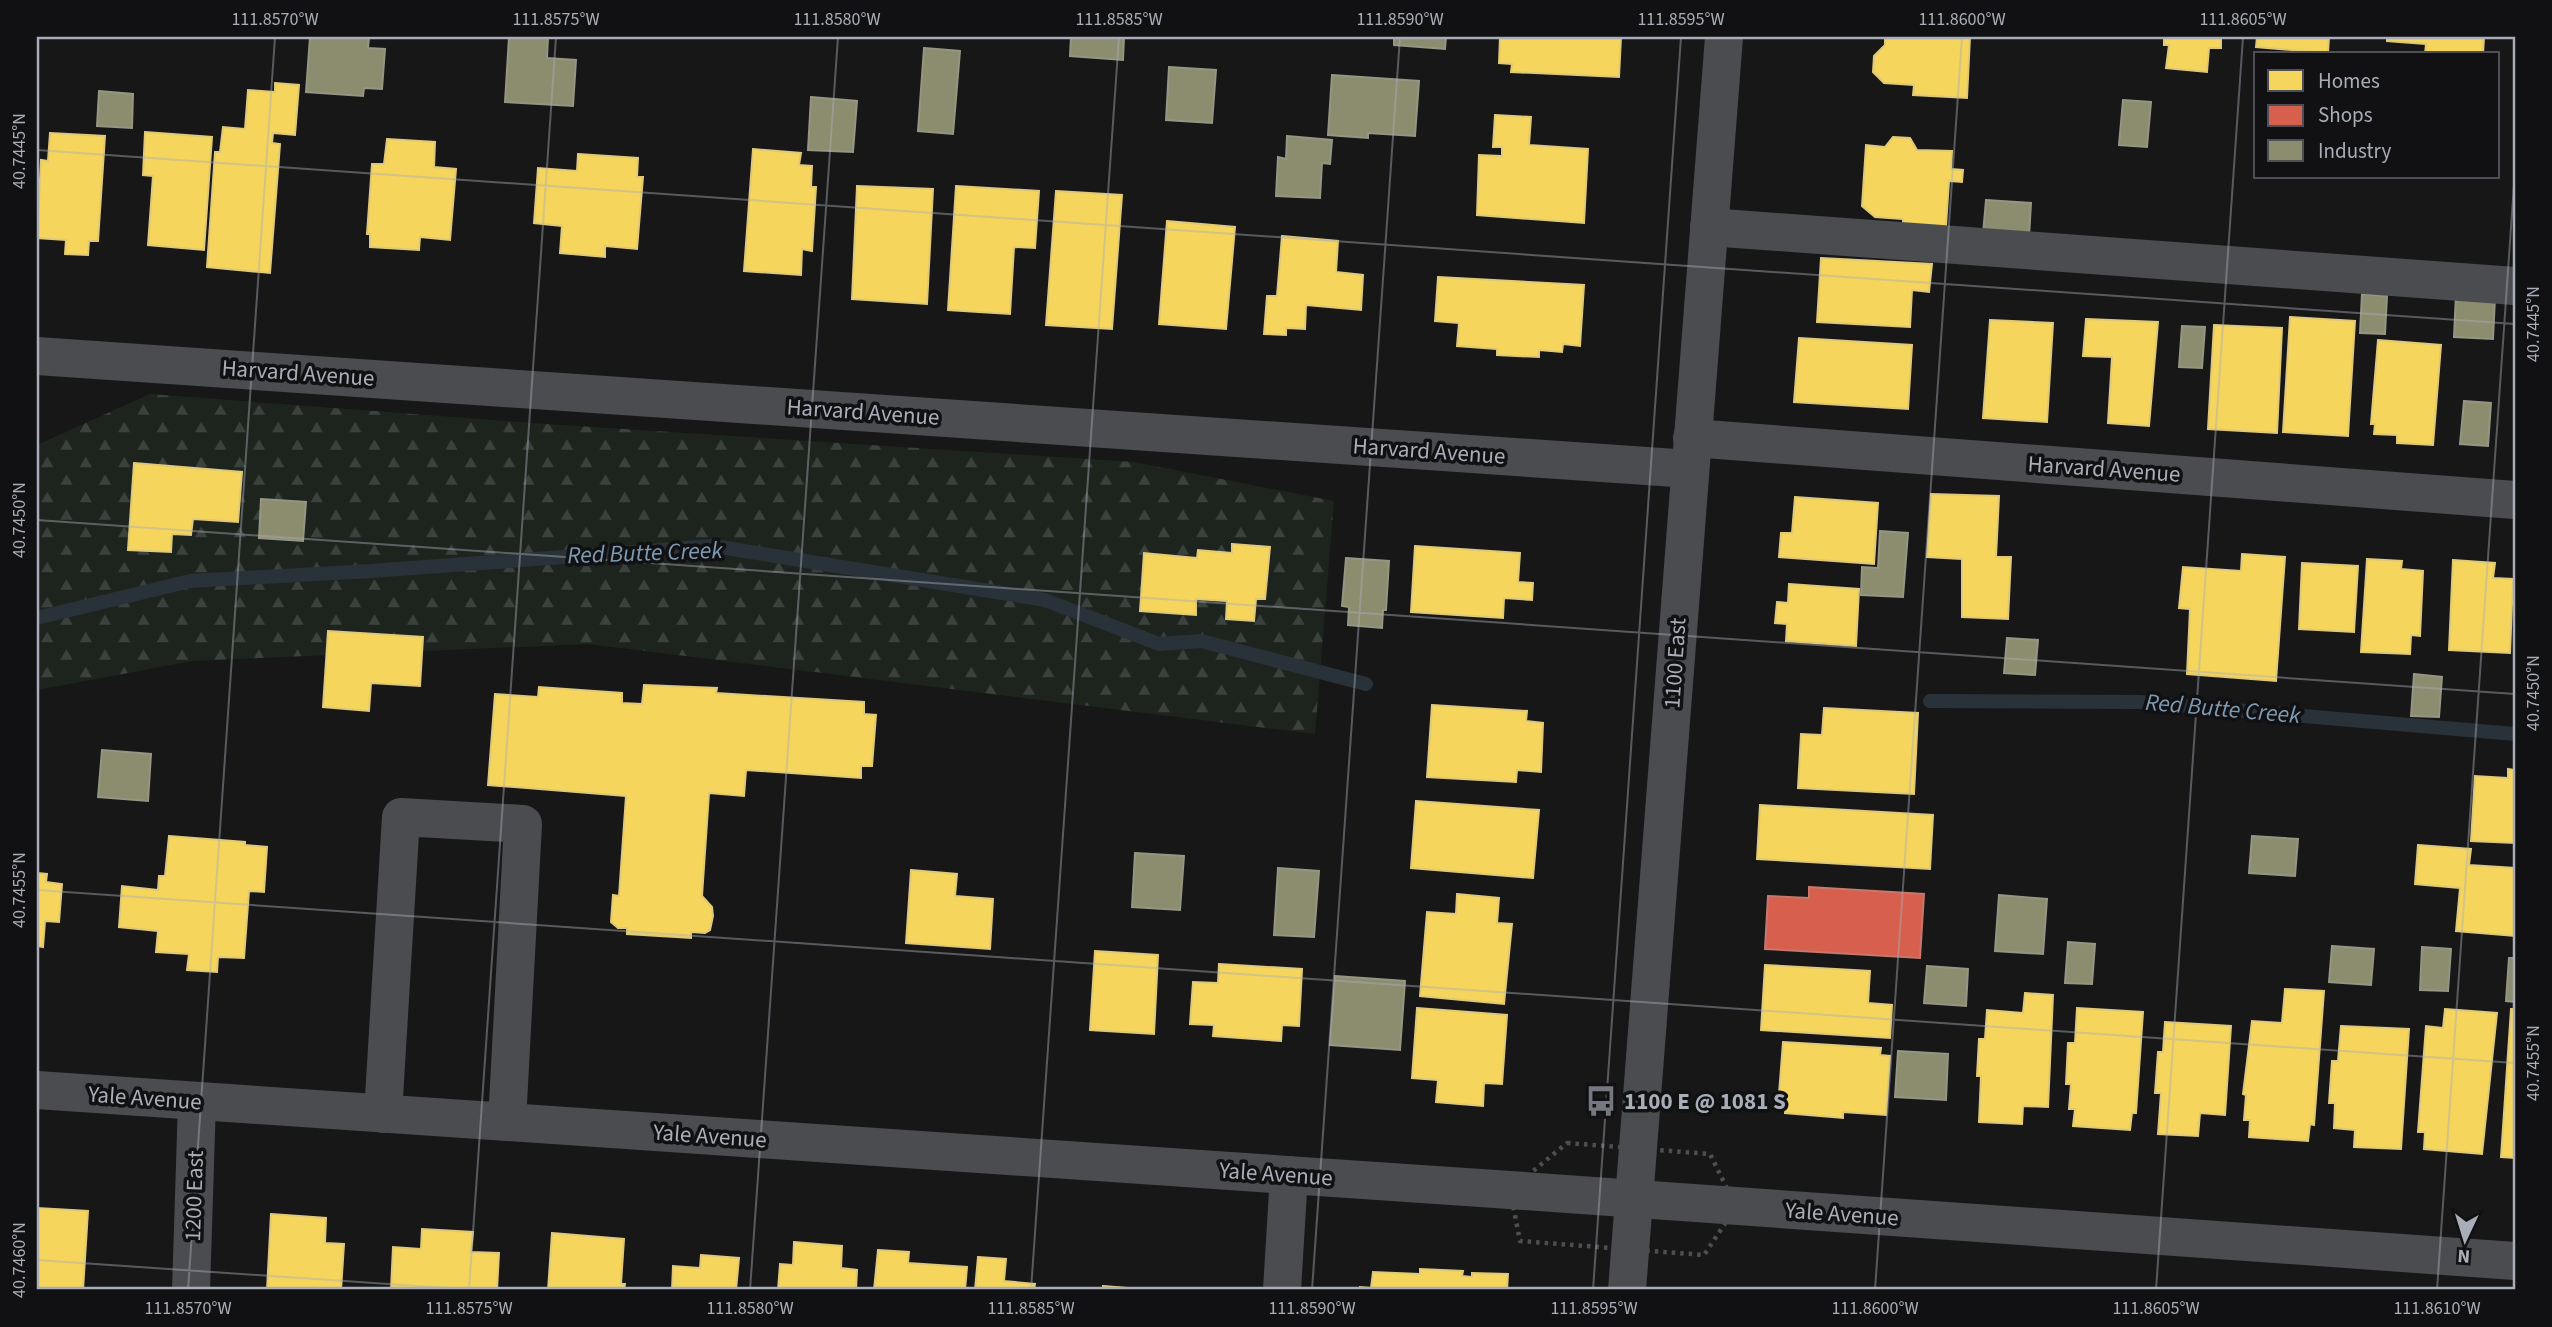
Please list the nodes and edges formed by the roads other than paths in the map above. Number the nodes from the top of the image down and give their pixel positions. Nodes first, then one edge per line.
1 (1724, 37) edge
2 (1709, 227) junction
3 (2515, 286) edge
4 (37, 356) edge
5 (1691, 453) junction
6 (2515, 500) edge
7 (37, 1090) edge
8 (197, 1102) junction
9 (383, 1114) junction
10 (507, 1122) junction
11 (1289, 1175) junction
12 (1634, 1198) junction
13 (2515, 1261) edge
14 (191, 1290) edge
15 (1282, 1290) edge
16 (1627, 1290) edge

1 - 2 street, 1100 East
2 - 3 street
2 - 5 street, 1100 East
4 - 5 street, Harvard Avenue
5 - 6 street, Harvard Avenue
5 - 12 street, 1100 East
7 - 8 street, Yale Avenue
8 - 9 street, Yale Avenue
8 - 14 street, 1200 East
9 - 10 street, Yale Avenue
9 - 10 street
10 - 11 street, Yale Avenue
11 - 12 street, Yale Avenue
11 - 15 street
12 - 13 street, Yale Avenue
12 - 16 street, 1100 East

